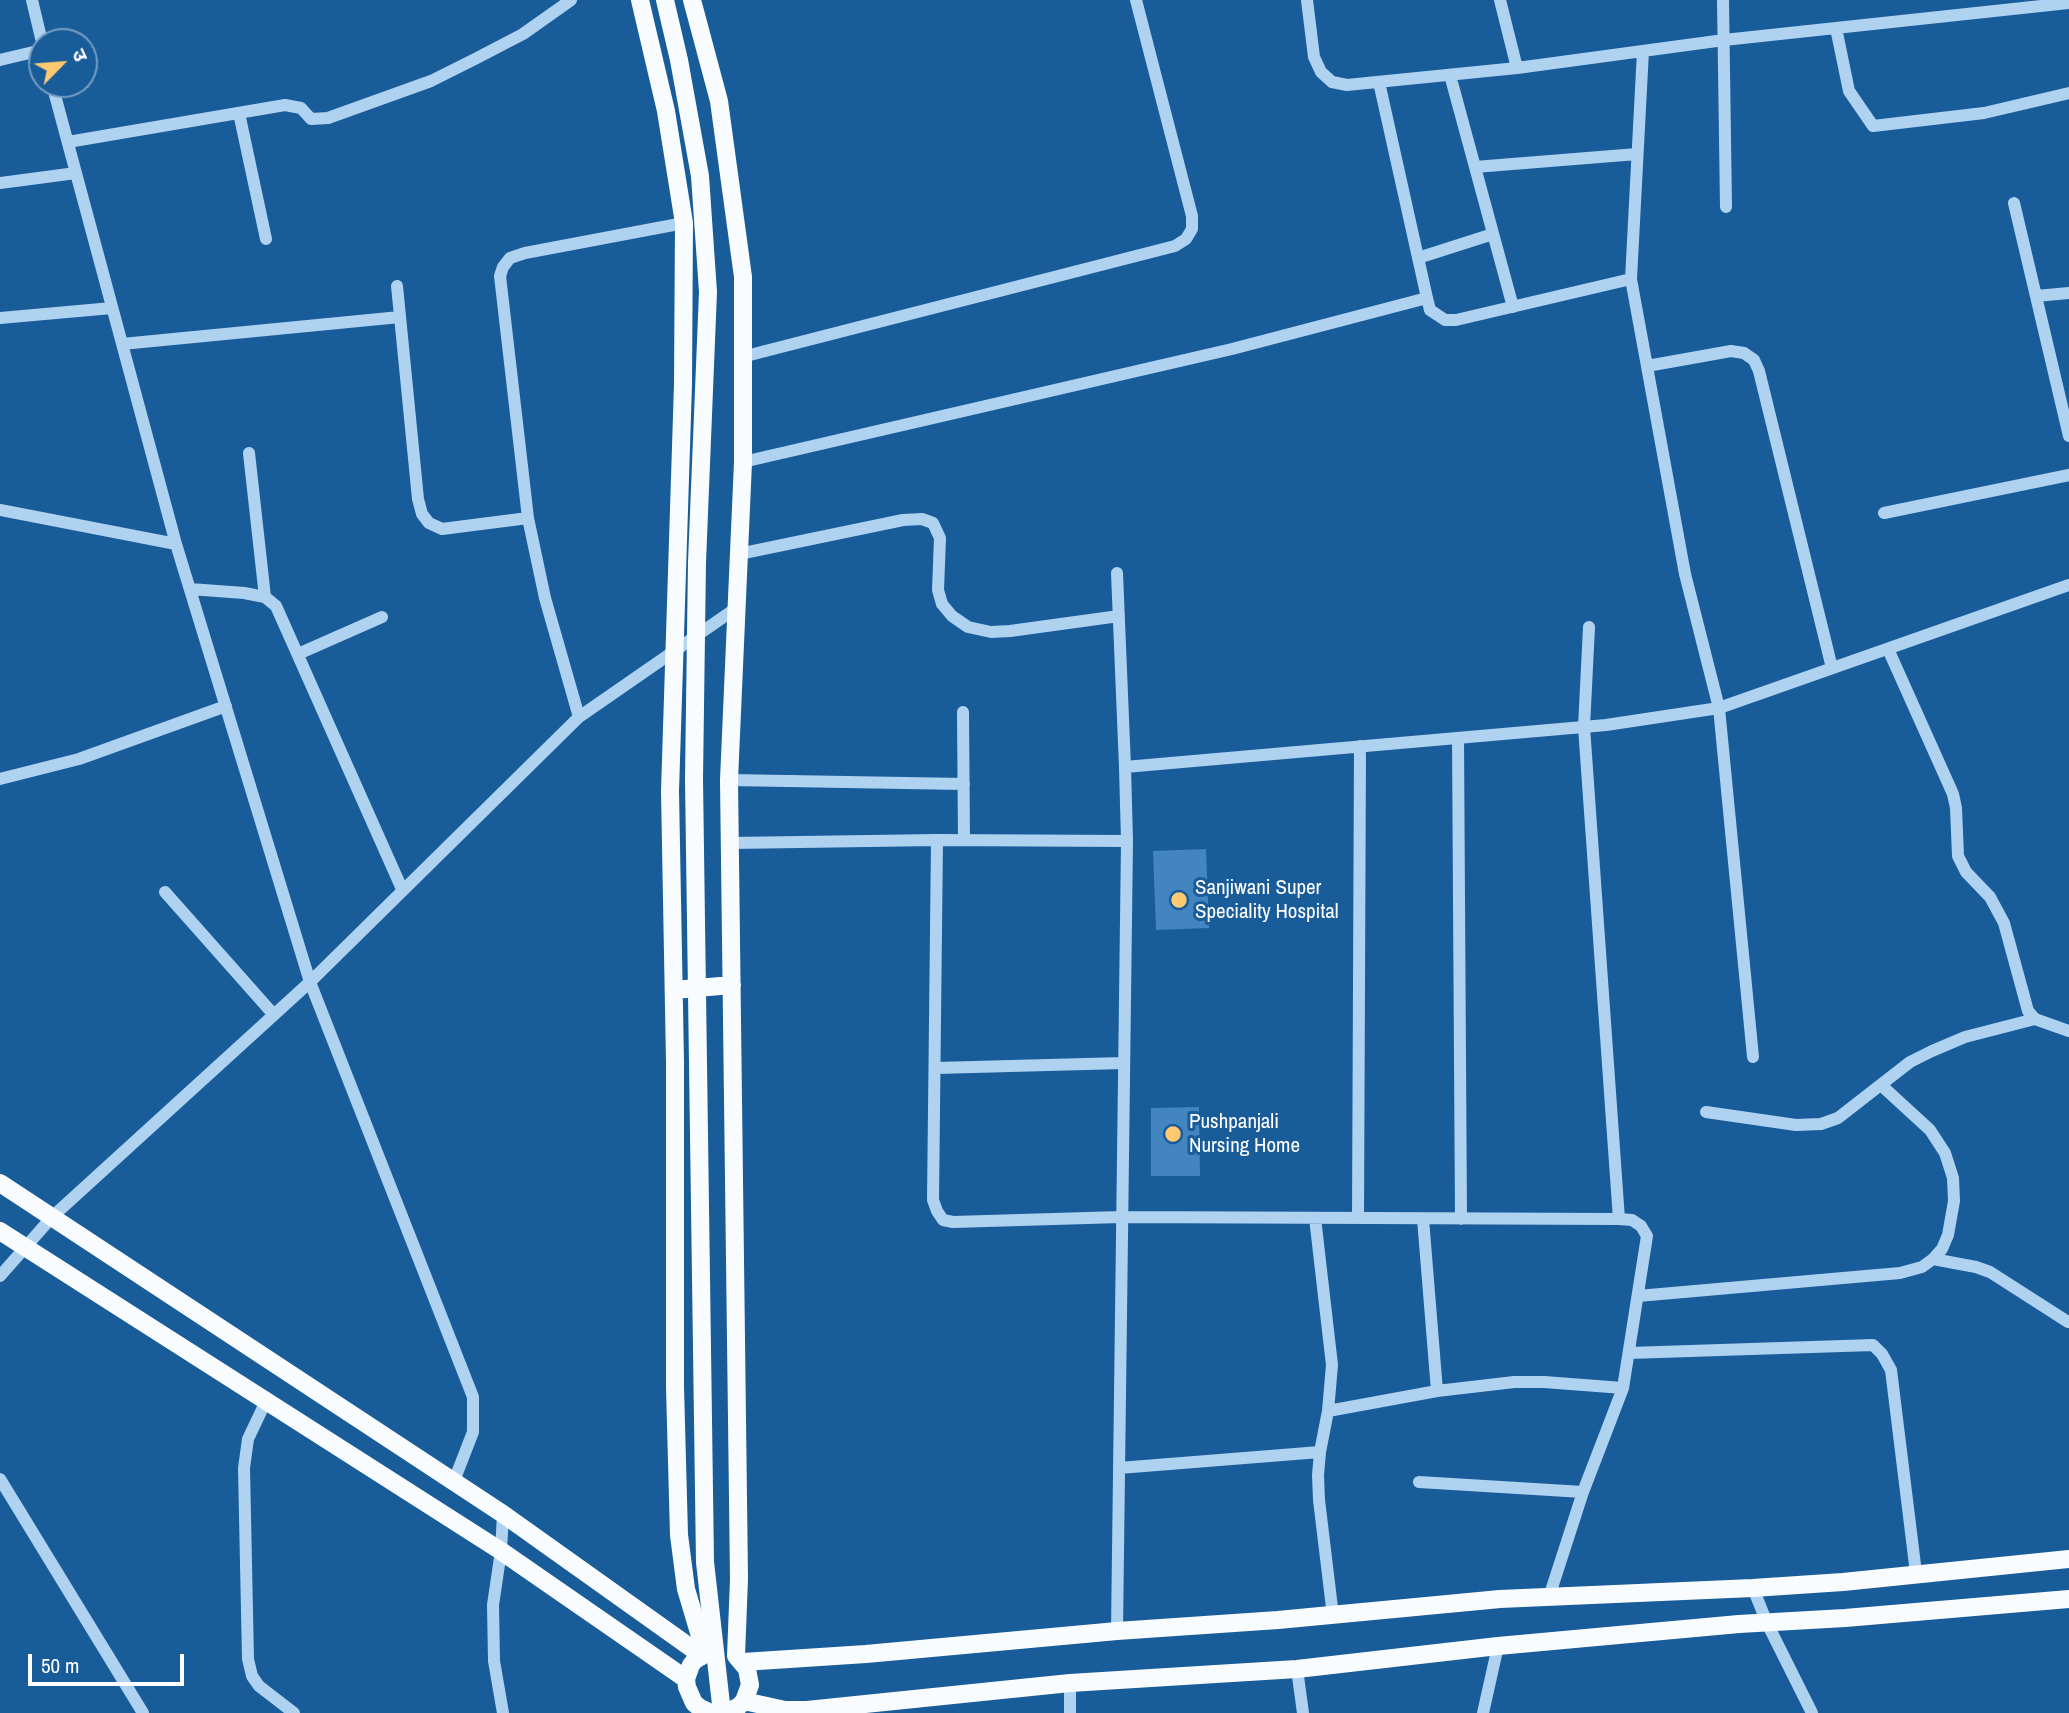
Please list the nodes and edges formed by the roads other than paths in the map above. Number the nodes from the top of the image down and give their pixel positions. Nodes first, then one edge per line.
1 (32, 0) edge
2 (571, 0) edge
3 (640, 0) edge
4 (665, 0) edge
5 (692, 0) edge
6 (1136, 0) edge
7 (1307, 0) edge
8 (1500, 0) edge
9 (1723, 0) edge
10 (2069, 3) edge
11 (1976, 6) edge
12 (39, 28) edge
13 (1836, 28) junction
14 (1724, 40) junction
15 (1643, 51) junction
16 (28, 53) edge
17 (0, 60) edge
18 (1517, 68) junction
19 (1450, 75) junction
20 (1379, 82) junction
21 (2069, 93) edge
22 (56, 98) edge
23 (239, 113) junction
24 (68, 142) junction
25 (1637, 154) junction
26 (1475, 167) junction
27 (76, 173) junction
28 (0, 183) edge
29 (2014, 203) dead end
30 (1726, 207) dead end
31 (684, 223) junction
32 (1493, 234) junction
33 (266, 239) dead end
34 (1418, 258) junction
35 (1631, 279) junction
36 (397, 286) dead end
37 (2069, 293) edge
38 (2036, 296) junction
39 (1427, 298) junction
40 (1513, 307) junction
41 (112, 308) junction
42 (400, 317) junction
43 (0, 318) edge
44 (122, 344) junction
45 (742, 357) junction
46 (1647, 366) junction
47 (2069, 436) edge
48 (248, 453) dead end
49 (743, 462) junction
50 (2069, 475) edge
51 (0, 510) edge
52 (1884, 513) dead end
53 (528, 518) junction
54 (176, 544) junction
55 (739, 554) junction
56 (1117, 573) dead end
57 (2069, 585) edge
58 (190, 589) junction
59 (265, 597) junction
60 (735, 610) junction
61 (1119, 616) junction
62 (382, 617) dead end
63 (1589, 627) dead end
64 (1888, 649) junction
65 (676, 651) junction
66 (298, 654) junction
67 (1832, 668) junction
68 (226, 706) junction
69 (1719, 708) junction
70 (963, 712) dead end
71 (579, 717) junction
72 (1584, 727) junction
73 (1458, 738) junction
74 (1360, 747) junction
75 (1125, 767) junction
76 (0, 779) edge
77 (729, 780) junction
78 (964, 784) junction
79 (937, 840) junction
80 (964, 840) junction
81 (1127, 841) junction
82 (731, 843) junction
83 (402, 889) junction
84 (165, 892) dead end
85 (310, 982) junction
86 (732, 985) junction
87 (674, 990) junction
88 (274, 1014) junction
89 (2035, 1019) junction
90 (2069, 1031) edge
91 (1752, 1056) dead end
92 (1123, 1063) junction
93 (936, 1068) junction
94 (1881, 1085) junction
95 (1706, 1112) dead end
96 (0, 1183) edge
97 (52, 1217) junction
98 (1121, 1217) junction
99 (1315, 1218) junction
100 (1358, 1218) junction
101 (1423, 1219) junction
102 (1461, 1219) junction
103 (1619, 1219) junction
104 (0, 1231) edge
105 (26, 1247) junction
106 (1933, 1259) junction
107 (0, 1276) edge
108 (1637, 1296) junction
109 (2068, 1322) edge
110 (1629, 1353) junction
111 (1623, 1388) junction
112 (1437, 1391) junction
113 (266, 1401) junction
114 (1328, 1411) junction
115 (1320, 1452) junction
116 (1119, 1468) junction
117 (0, 1479) edge
118 (454, 1481) junction
119 (1419, 1482) dead end
120 (1583, 1492) junction
121 (503, 1514) junction
122 (501, 1550) junction
123 (2069, 1559) edge
124 (1916, 1573) junction
125 (1754, 1588) junction
126 (1549, 1597) junction
127 (2069, 1599) edge
128 (1333, 1616) junction
129 (1767, 1623) junction
130 (1117, 1631) junction
131 (1499, 1646) junction
132 (703, 1654) junction
133 (739, 1659) junction
134 (1297, 1669) junction
135 (686, 1679) junction
136 (1070, 1683) junction
137 (694, 1708) edge
138 (734, 1709) edge
139 (143, 1713) edge
140 (295, 1713) edge
141 (503, 1713) edge
142 (711, 1713) edge
143 (1070, 1713) edge
144 (1303, 1713) edge
145 (1483, 1713) edge
146 (1812, 1713) edge

1 - 12 street
2 - 23 street
3 - 31 main road
4 - 138 main road, bridge
5 - 45 main road
6 - 45 street
7 - 20 street
8 - 18 street
9 - 14 street
10 - 11 street
11 - 13 street
13 - 14 street
13 - 21 street
14 - 15 street
14 - 30 street
15 - 18 street
15 - 25 street
16 - 17 street
18 - 19 street
19 - 20 street
19 - 26 street
20 - 34 street
22 - 24 street
23 - 24 street
23 - 33 street
24 - 27 street
25 - 26 street
25 - 35 street
26 - 32 street
27 - 28 street
27 - 41 street
29 - 38 street
31 - 53 street
31 - 65 main road
32 - 34 street
32 - 40 street
34 - 39 street
35 - 40 street
35 - 46 street
36 - 42 street
37 - 38 street
38 - 47 street
39 - 40 street
39 - 49 street
41 - 43 street
41 - 44 street
42 - 44 street
42 - 53 street
44 - 54 street
45 - 49 main road
46 - 67 street
46 - 69 street
48 - 59 street
49 - 55 main road
50 - 52 street
51 - 54 street
53 - 71 street
54 - 58 street
55 - 60 main road
55 - 61 street
56 - 61 street
57 - 64 street
58 - 59 street
58 - 68 street
59 - 66 street
60 - 65 street
60 - 77 main road
61 - 75 street
62 - 66 street
63 - 72 street
64 - 67 street
64 - 89 street
65 - 71 street
65 - 87 main road
66 - 83 street
67 - 69 street
68 - 76 street
68 - 85 street
69 - 72 street
69 - 91 street
70 - 78 street
71 - 83 street
72 - 73 street
72 - 103 street
73 - 74 street
73 - 102 street
74 - 75 street
74 - 100 street
75 - 81 street
77 - 78 street
77 - 82 main road
78 - 80 street
79 - 80 street
79 - 82 street
79 - 93 street
80 - 81 street
81 - 92 street
82 - 86 main road
83 - 85 street
84 - 88 street
85 - 88 street
85 - 118 street
86 - 87 main road
86 - 133 main road
87 - 132 main road
88 - 97 street
89 - 90 street
89 - 94 street
92 - 93 street
92 - 98 street
93 - 98 street
94 - 95 street
94 - 106 street
96 - 97 main road
97 - 105 street
97 - 118 main road
98 - 99 street
98 - 116 street
99 - 100 street
99 - 114 street
100 - 101 street
101 - 102 street
101 - 112 street
102 - 103 street
103 - 108 street
104 - 105 main road
105 - 107 street
105 - 113 main road
106 - 108 street
106 - 109 street
108 - 110 street
110 - 111 street
110 - 124 street
111 - 112 street
111 - 120 street
112 - 114 street
113 - 122 main road
113 - 140 street
114 - 115 street
115 - 116 street
115 - 128 street
116 - 130 street
117 - 139 street
118 - 121 main road
119 - 120 street
120 - 126 street
121 - 122 street
121 - 132 main road
122 - 135 main road
122 - 141 street
123 - 124 main road
124 - 125 main road
125 - 126 main road
125 - 129 street
126 - 128 main road
127 - 129 main road
128 - 130 main road
129 - 131 main road
129 - 146 street
130 - 133 main road
131 - 134 main road
131 - 145 street
132 - 133 main road
132 - 135 main road
133 - 138 main road
134 - 136 main road
134 - 144 street
135 - 137 main road
136 - 138 main road
136 - 143 street
137 - 142 main road

